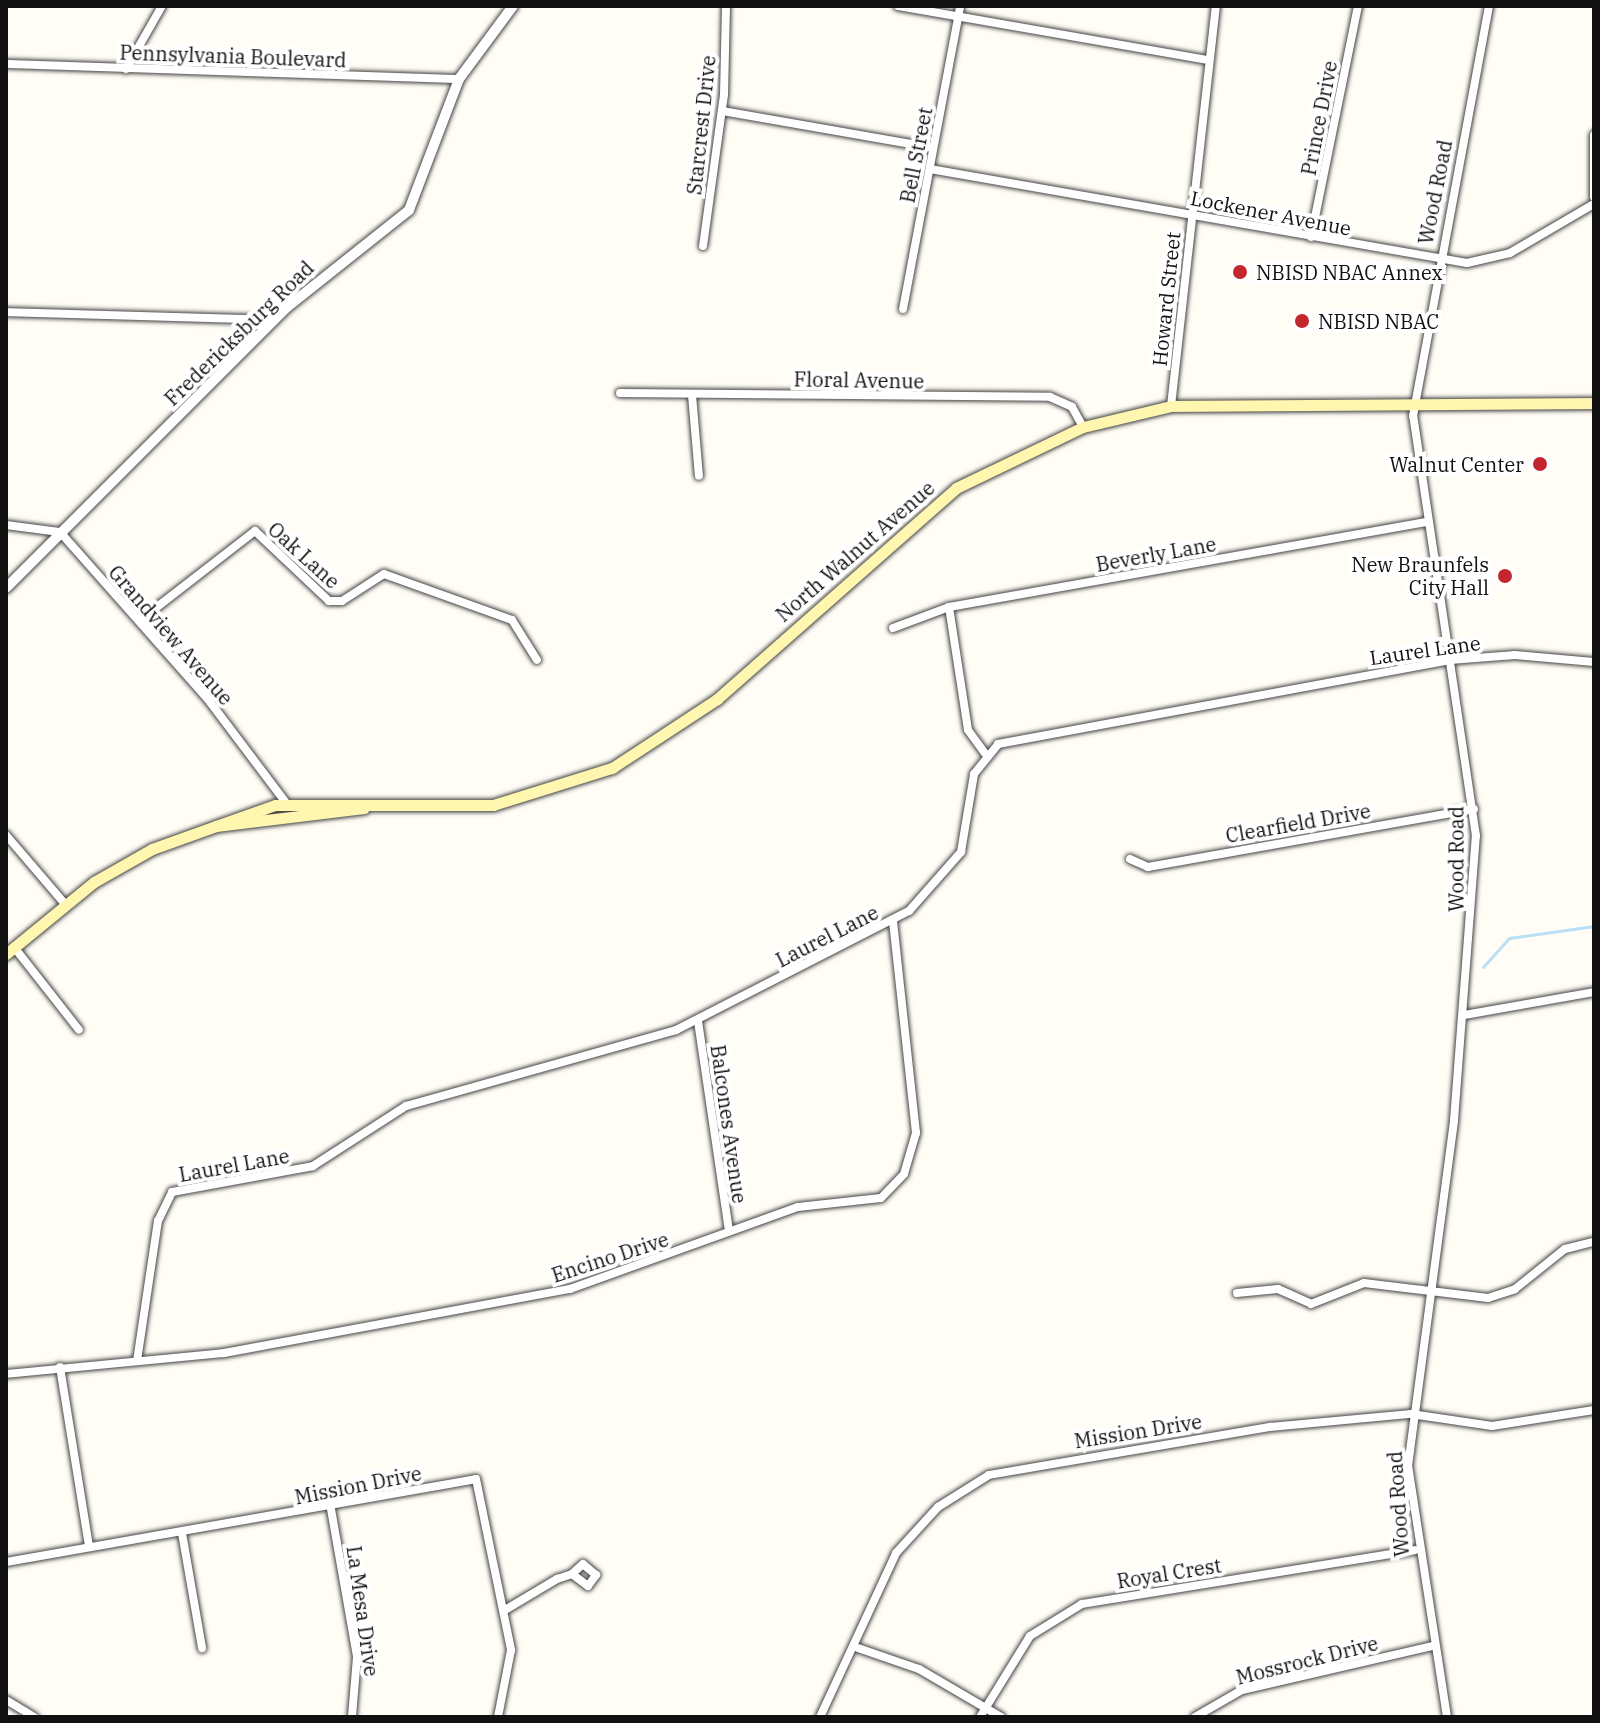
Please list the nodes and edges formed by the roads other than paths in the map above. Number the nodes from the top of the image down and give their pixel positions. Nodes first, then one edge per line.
1 (162, 6) edge
2 (513, 6) edge
3 (726, 6) edge
4 (898, 6) edge
5 (1216, 6) edge
6 (1358, 6) edge
7 (1489, 6) edge
8 (959, 11) edge
9 (1207, 60) junction
10 (6, 64) edge
11 (126, 69) junction
12 (459, 79) junction
13 (722, 111) junction
14 (1594, 135) edge
15 (933, 148) junction
16 (930, 169) junction
17 (1594, 197) edge
18 (1594, 204) edge
19 (1192, 214) junction
20 (1311, 237) junction
21 (703, 246) dead end
22 (1438, 259) junction
23 (903, 309) dead end
24 (6, 312) edge
25 (274, 320) junction
26 (620, 393) dead end
27 (692, 395) junction
28 (1414, 401) junction
29 (1594, 403) edge
30 (1171, 406) junction
31 (1083, 427) junction
32 (699, 476) dead end
33 (1427, 522) junction
34 (6, 525) edge
35 (60, 532) junction
36 (6, 588) edge
37 (949, 607) junction
38 (139, 621) junction
39 (893, 628) dead end
40 (537, 660) dead end
41 (1450, 660) junction
42 (1594, 662) edge
43 (985, 753) junction
44 (287, 804) junction
45 (365, 808) junction
46 (1474, 809) junction
47 (216, 826) junction
48 (6, 835) edge
49 (1130, 859) dead end
50 (65, 904) junction
51 (893, 920) junction
52 (10, 951) edge
53 (1594, 992) edge
54 (1464, 1015) junction
55 (698, 1021) junction
56 (79, 1030) dead end
57 (729, 1231) junction
58 (1594, 1242) edge
59 (1237, 1293) dead end
60 (1429, 1293) junction
61 (137, 1361) junction
62 (60, 1367) junction
63 (6, 1374) edge
64 (1594, 1410) edge
65 (1411, 1414) junction
66 (331, 1509) junction
67 (182, 1533) junction
68 (89, 1547) junction
69 (1415, 1550) junction
70 (6, 1562) edge
71 (572, 1574) dead end
72 (505, 1610) junction
73 (1432, 1646) junction
74 (202, 1648) dead end
75 (858, 1648) junction
76 (6, 1700) edge
77 (983, 1712) edge
78 (34, 1717) edge
79 (352, 1717) edge
80 (498, 1717) edge
81 (820, 1717) edge
82 (1001, 1717) edge
83 (1195, 1717) edge
84 (1447, 1717) edge

1 - 11 street
2 - 12 street, Fredericksburg Road
3 - 13 street, Starcrest Drive
4 - 8 street
5 - 9 street, Howard Street
6 - 20 street, Prince Drive
7 - 22 street, Wood Road
8 - 9 street
8 - 15 street, Bell Street
9 - 19 street, Howard Street
10 - 11 street, Pennsylvania Boulevard
11 - 12 street, Pennsylvania Boulevard
12 - 25 street, Fredericksburg Road
13 - 15 street
13 - 21 street, Starcrest Drive
14 - 17 street
15 - 16 street, Bell Street
16 - 19 street, Lockener Avenue
16 - 23 street, Bell Street
18 - 22 street, Lockener Avenue
19 - 20 street, Lockener Avenue
19 - 30 street, Howard Street
20 - 22 street, Lockener Avenue
22 - 28 street, Wood Road
24 - 25 street
25 - 35 street, Fredericksburg Road
26 - 27 street, Floral Avenue
27 - 31 street, Floral Avenue
27 - 32 street
28 - 29 main road, North Walnut Avenue
28 - 30 main road, North Walnut Avenue
28 - 33 street, Wood Road
30 - 31 main road, North Walnut Avenue
31 - 45 main road, North Walnut Avenue
33 - 37 street, Beverly Lane
33 - 41 street, Wood Road
34 - 35 street
35 - 36 street, Fredericksburg Road
35 - 38 street, Grandview Avenue
37 - 39 street, Beverly Lane
37 - 43 street
38 - 40 street, Oak Lane
38 - 44 street, Grandview Avenue
41 - 42 street, Laurel Lane
41 - 43 street, Laurel Lane
41 - 46 street, Wood Road
43 - 51 street, Laurel Lane
44 - 45 main road, North Walnut Avenue
44 - 47 main road, North Walnut Avenue
45 - 47 main road, North Walnut Avenue
46 - 49 street, Clearfield Drive
46 - 54 street, Wood Road
47 - 50 main road, North Walnut Avenue
48 - 50 street
50 - 52 main road, North Walnut Avenue
51 - 55 street, Laurel Lane
51 - 57 street, Encino Drive
52 - 56 street
53 - 54 street
54 - 60 street, Wood Road
55 - 57 street, Balcones Avenue
55 - 61 street, Laurel Lane
57 - 61 street, Encino Drive
58 - 60 street
59 - 60 street
60 - 65 street, Wood Road
61 - 62 street, Encino Drive
62 - 63 street, Encino Drive
62 - 68 street
64 - 65 street, Mission Drive
65 - 69 street, Wood Road
65 - 75 street, Mission Drive
66 - 67 street, Mission Drive
66 - 72 street, Mission Drive
66 - 79 street, La Mesa Drive
67 - 68 street, Mission Drive
67 - 74 street
68 - 70 street, Mission Drive
69 - 73 street, Wood Road
69 - 77 street, Royal Crest
71 - 72 street
72 - 80 street, Mission Drive
73 - 83 street, Mossrock Drive
73 - 84 street, Wood Road
75 - 77 street
75 - 81 street, Mission Drive
76 - 78 street
77 - 82 street

